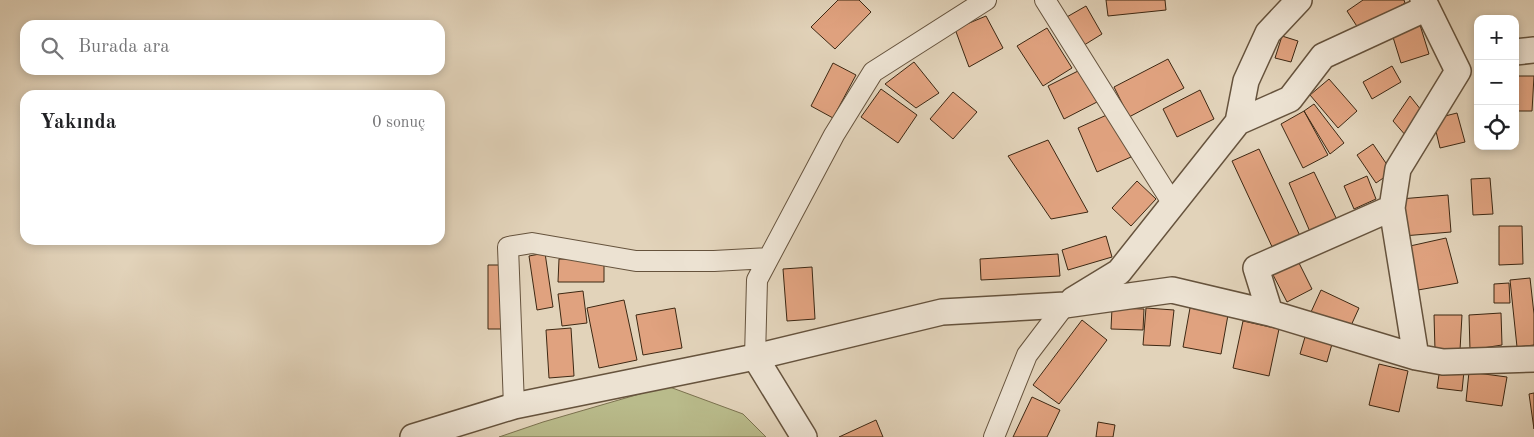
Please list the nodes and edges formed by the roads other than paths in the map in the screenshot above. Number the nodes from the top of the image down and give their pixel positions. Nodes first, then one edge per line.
1 (986, 0) edge
2 (1045, 0) edge
3 (1299, 0) edge
4 (1425, 4) edge
5 (1534, 50) edge
6 (1519, 52) edge
7 (1468, 67) edge
8 (1238, 122) junction
9 (1172, 204) junction
10 (1392, 208) junction
11 (768, 258) junction
12 (1065, 305) junction
13 (1270, 313) junction
14 (755, 357) junction
15 (1416, 357) junction
16 (1534, 359) edge
17 (514, 406) junction
18 (413, 437) edge
19 (804, 437) edge
20 (994, 437) edge

1 - 11 street
2 - 9 street
3 - 8 street
4 - 7 street
4 - 8 street
5 - 6 street
7 - 10 street
8 - 9 street
9 - 12 street
10 - 13 street
10 - 15 street
11 - 14 street
11 - 17 street
12 - 13 street
12 - 14 street
12 - 20 street
13 - 15 street
14 - 17 street
14 - 19 street
15 - 16 street
17 - 18 street

